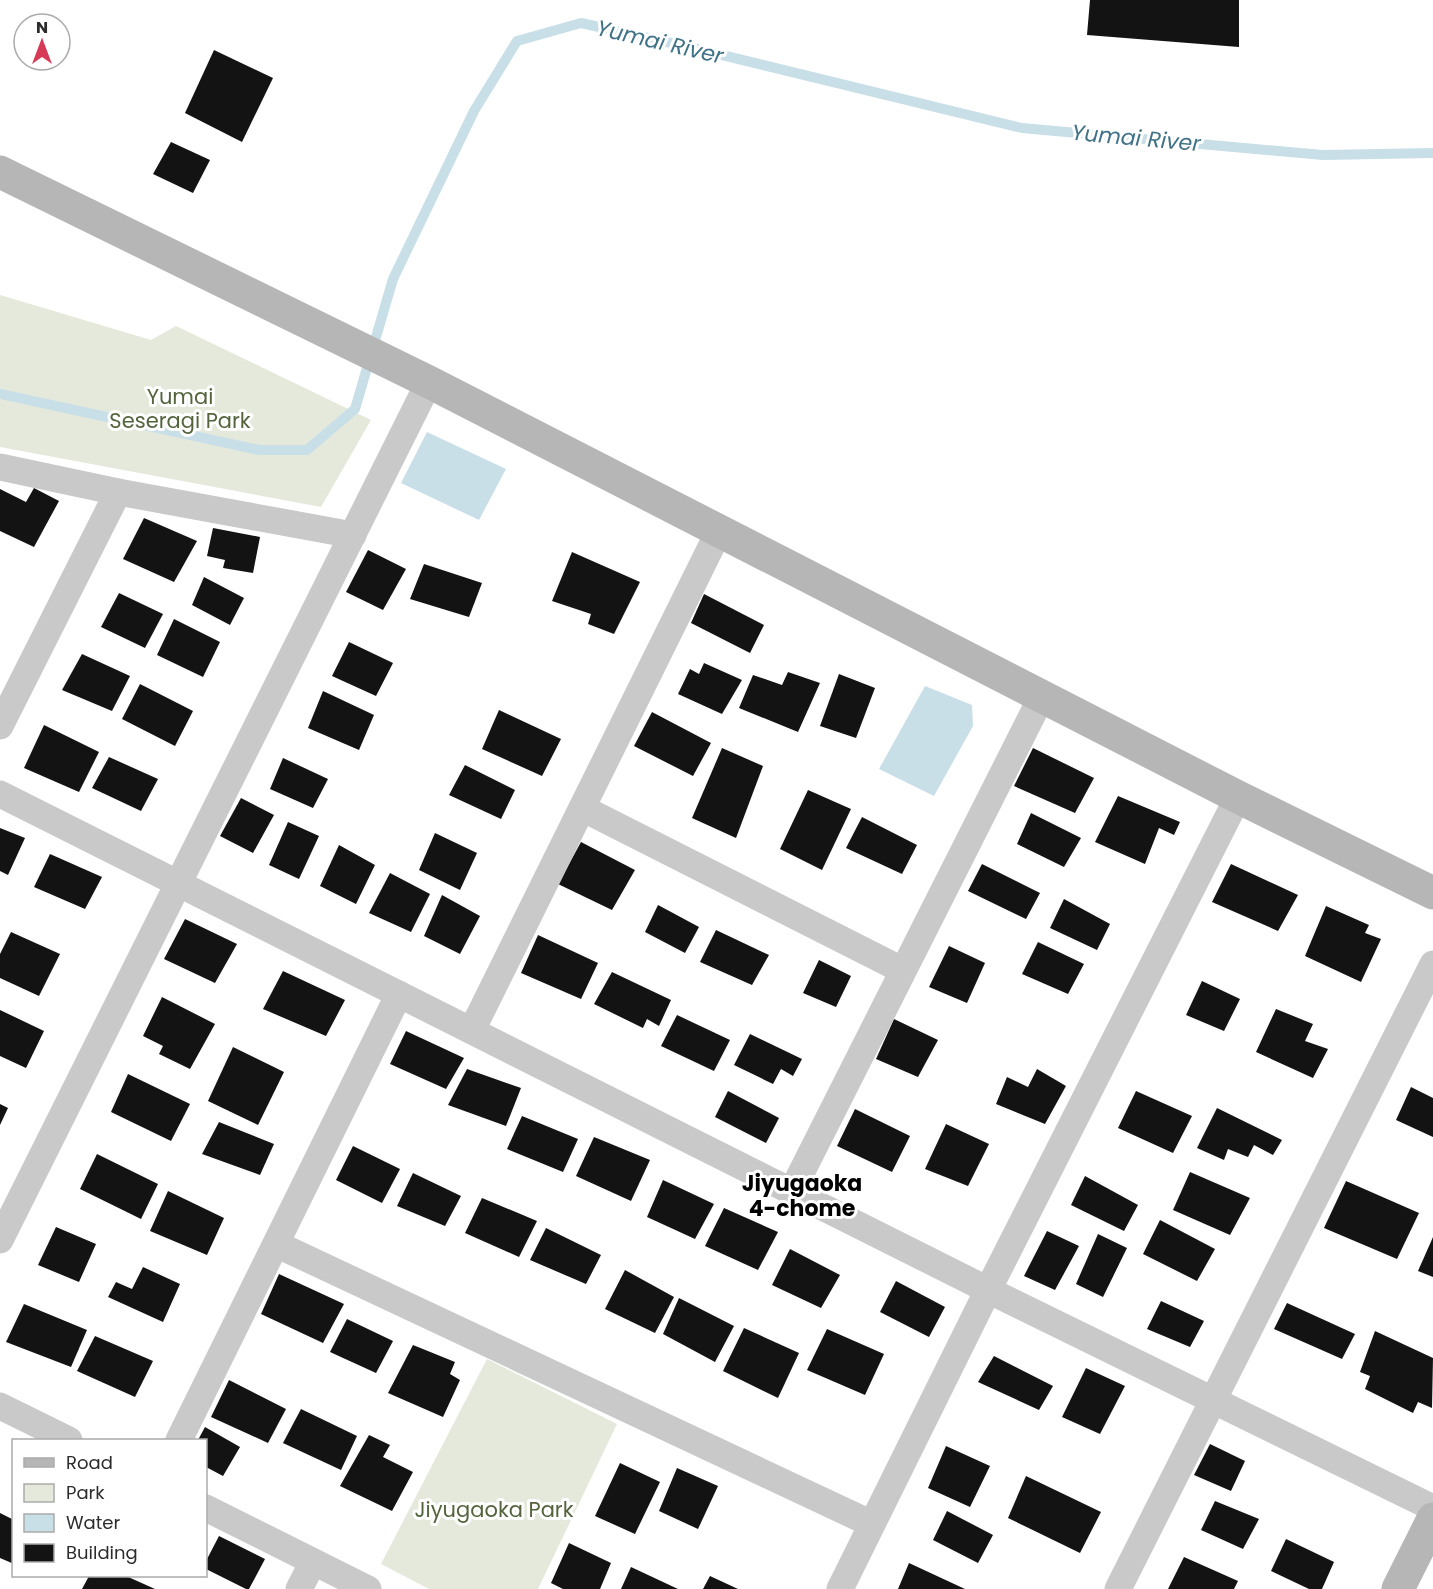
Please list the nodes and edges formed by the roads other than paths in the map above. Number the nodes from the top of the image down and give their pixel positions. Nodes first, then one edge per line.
1 (0, 172) edge
2 (417, 376) junction
3 (0, 467) edge
4 (118, 492) junction
5 (718, 531) junction
6 (352, 535) junction
7 (1042, 696) junction
8 (0, 726) edge
9 (0, 794) edge
10 (1238, 797) junction
11 (582, 808) junction
12 (179, 883) junction
13 (1433, 893) edge
14 (1433, 964) edge
15 (902, 970) junction
16 (399, 994) junction
17 (472, 1030) junction
18 (792, 1191) junction
19 (0, 1240) edge
20 (276, 1244) junction
21 (988, 1290) junction
22 (1212, 1400) junction
23 (0, 1406) edge
24 (67, 1439) edge
25 (179, 1439) edge
26 (1433, 1508) edge
27 (207, 1509) edge
28 (1433, 1519) edge
29 (872, 1524) junction
30 (313, 1562) junction
31 (299, 1589) edge
32 (368, 1589) edge
33 (840, 1589) edge
34 (1118, 1589) edge
35 (1398, 1589) edge

1 - 2 street
2 - 5 street
2 - 6 street
3 - 4 street
4 - 6 street
4 - 8 street
5 - 7 street
5 - 11 street
6 - 12 street
7 - 10 street
7 - 15 street
9 - 12 street
10 - 13 street
10 - 21 street
11 - 15 street
11 - 17 street
12 - 16 street
12 - 19 street
14 - 22 street
15 - 18 street
16 - 17 street
16 - 20 street
17 - 18 street
18 - 21 street
20 - 25 street
20 - 29 street
21 - 22 street
21 - 29 street
22 - 26 street
22 - 34 street
23 - 24 street
27 - 30 street
28 - 35 street
29 - 33 street
30 - 31 street
30 - 32 street

